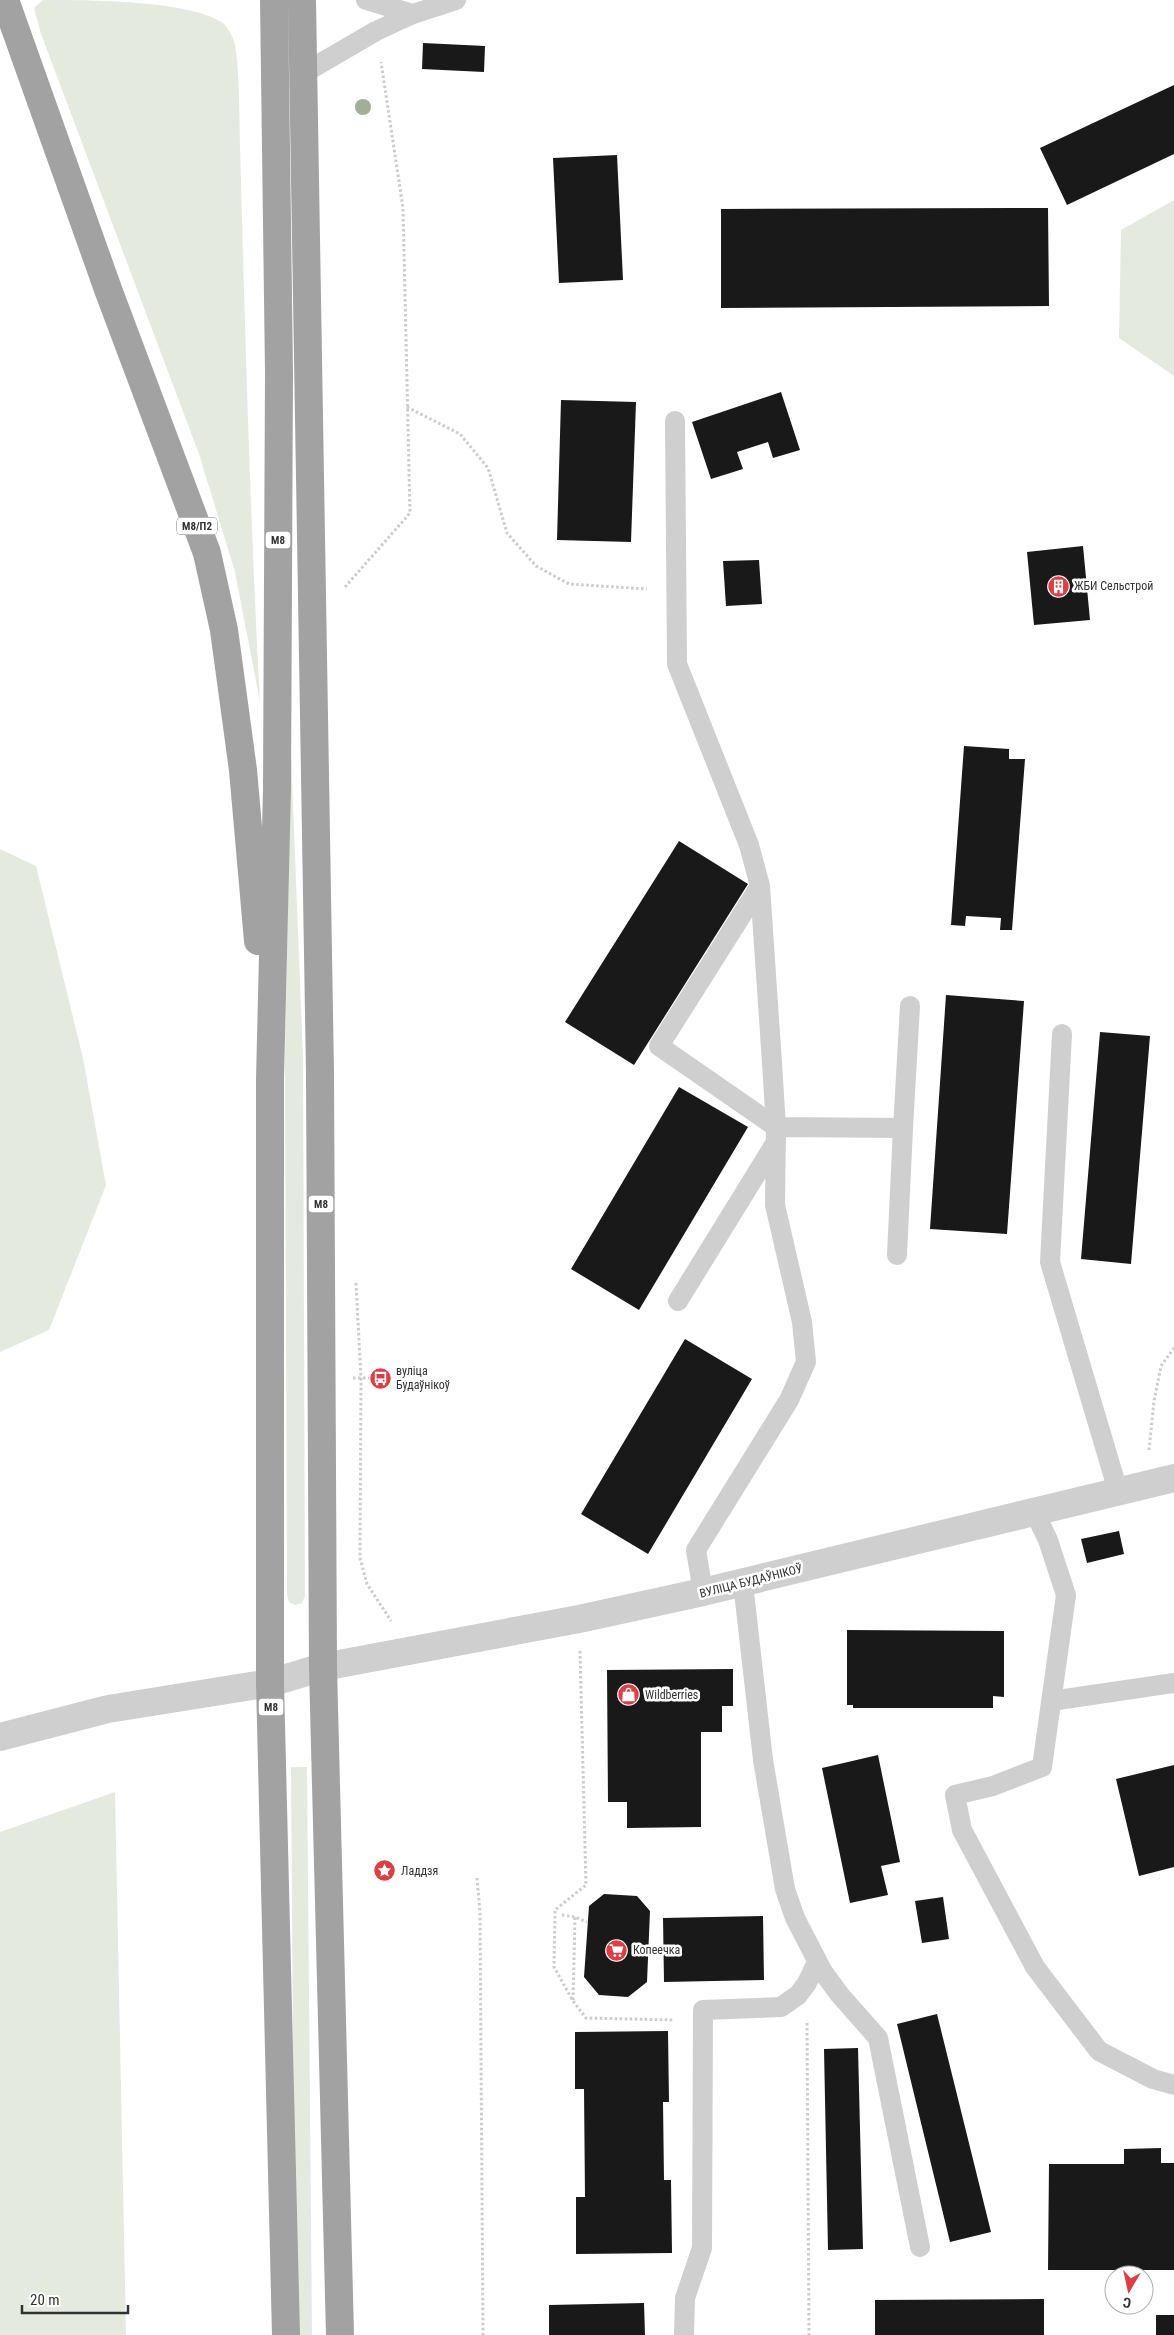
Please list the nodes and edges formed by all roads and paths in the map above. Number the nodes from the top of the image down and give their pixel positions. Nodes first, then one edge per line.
1 (5, 0) edge
2 (274, 0) edge
3 (302, 0) edge
4 (366, 0) edge
5 (456, 0) edge
6 (413, 14) junction
7 (376, 31) junction
8 (304, 73) junction
9 (407, 406) junction
10 (675, 421) dead end
11 (678, 591) junction
12 (339, 594) dead end
13 (760, 886) junction
14 (910, 1006) dead end
15 (1062, 1034) dead end
16 (270, 1079) junction
17 (903, 1128) junction
18 (776, 1134) junction
19 (897, 1255) dead end
20 (356, 1281) dead end
21 (678, 1301) dead end
22 (1174, 1348) edge
23 (1174, 1478) edge
24 (1116, 1482) junction
25 (1034, 1511) junction
26 (743, 1583) junction
27 (702, 1592) junction
28 (579, 1619) junction
29 (409, 1651) junction
30 (324, 1667) junction
31 (270, 1683) junction
32 (1174, 1683) edge
33 (1052, 1701) junction
34 (0, 1737) edge
35 (477, 1878) dead end
36 (562, 1915) dead end
37 (575, 1917) junction
38 (587, 1922) dead end
39 (817, 1962) junction
40 (806, 1984) junction
41 (572, 2000) junction
42 (684, 2020) dead end
43 (1174, 2086) edge
44 (920, 2247) dead end
45 (286, 2335) edge
46 (340, 2335) edge
47 (483, 2335) edge
48 (684, 2335) edge
49 (809, 2335) edge

1 - 16 highway, М8/П2
2 - 16 highway, М8
3 - 8 highway, М8
4 - 6 lane
5 - 6 lane
6 - 7 lane
7 - 8 lane
7 - 9 path
8 - 30 highway, М8
9 - 11 path
9 - 12 path
10 - 11 lane
11 - 13 lane
13 - 18 lane
13 - 18 lane
14 - 17 lane
15 - 24 lane
16 - 31 highway, М8
17 - 18 lane
17 - 19 lane
18 - 21 lane
18 - 27 lane
20 - 29 path
22 - 24 path
23 - 24 street, ВУЛІЦА БУДАЎНІКОЎ
24 - 25 street, ВУЛІЦА БУДАЎНІКОЎ
25 - 26 street, ВУЛІЦА БУДАЎНІКОЎ
25 - 33 lane
26 - 27 street, ВУЛІЦА БУДАЎНІКОЎ
26 - 39 lane
27 - 28 street, ВУЛІЦА БУДАЎНІКОЎ
28 - 29 street, ВУЛІЦА БУДАЎНІКОЎ
28 - 41 path
29 - 30 street, ВУЛІЦА БУДАЎНІКОЎ
30 - 31 street, ВУЛІЦА БУДАЎНІКОЎ
30 - 46 highway, М8
31 - 34 street, ВУЛІЦА БУДАЎНІКОЎ
31 - 45 highway, М8
32 - 33 lane
33 - 43 lane
35 - 47 path
36 - 37 path
37 - 38 path
37 - 41 path
39 - 40 lane
39 - 44 lane
40 - 48 lane
40 - 49 path
41 - 42 path

